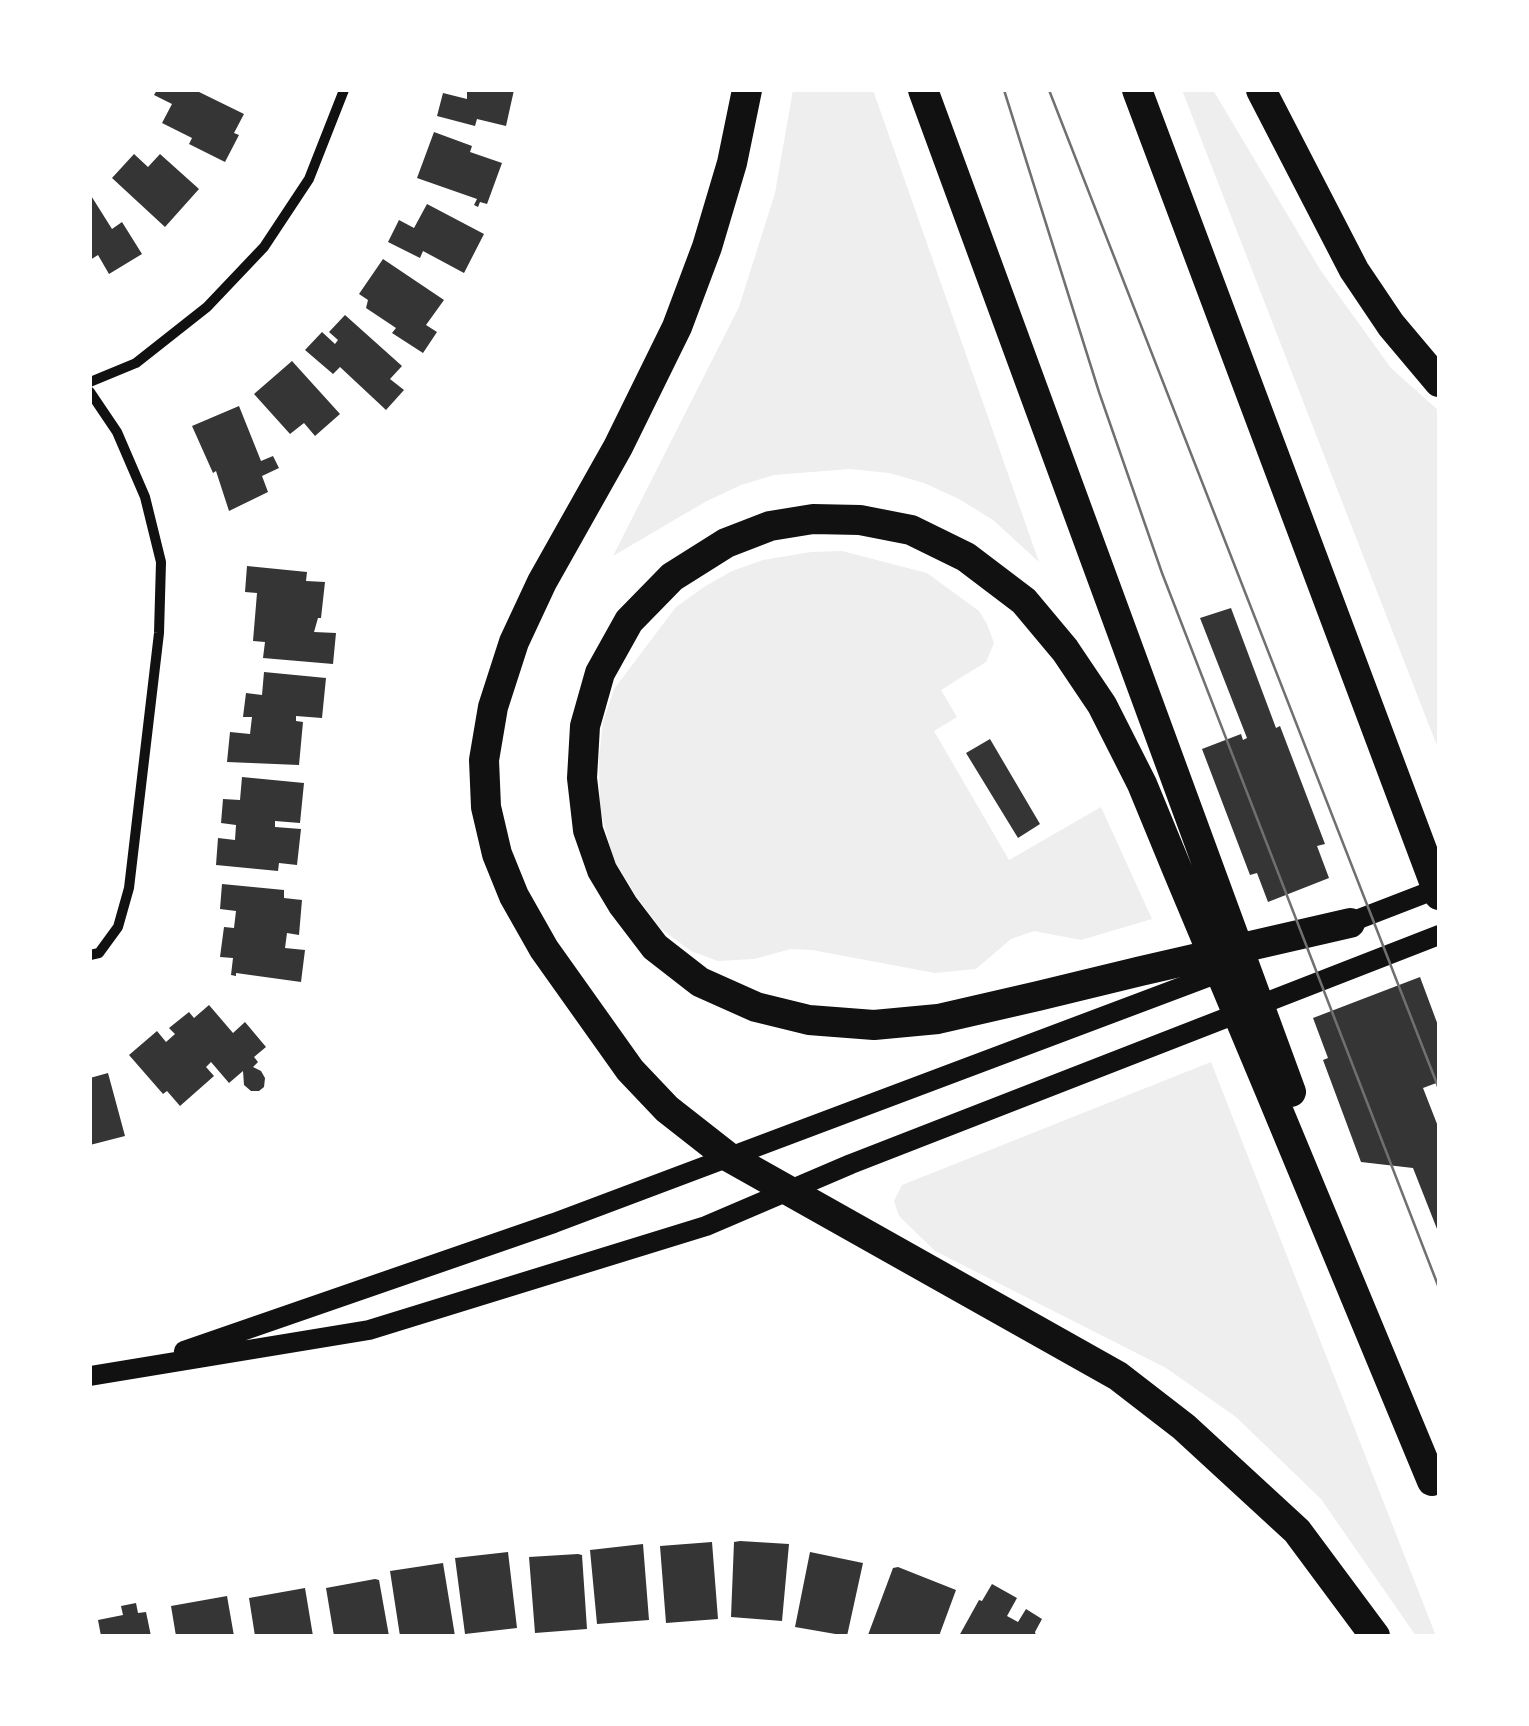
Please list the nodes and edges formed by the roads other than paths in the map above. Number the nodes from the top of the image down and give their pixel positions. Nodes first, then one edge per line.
1 (344, 90) edge
2 (748, 90) edge
3 (923, 90) edge
4 (1137, 90) edge
5 (1260, 90) edge
6 (1218, 299) junction
7 (90, 382) edge
8 (1439, 382) edge
9 (90, 392) edge
10 (1439, 836) edge
11 (1439, 892) edge
12 (1350, 923) joint
13 (1439, 935) edge
14 (90, 955) edge
15 (1146, 985) junction
16 (727, 1156) junction
17 (788, 1191) junction
18 (125, 1371) junction
19 (90, 1376) edge
20 (1435, 1490) edge
21 (1375, 1636) edge

1 - 7 street
2 - 16 highway
3 - 20 highway
4 - 6 highway
5 - 8 highway
6 - 10 highway
6 - 11 highway
9 - 14 street
11 - 12 main road
12 - 15 highway
13 - 17 main road
15 - 16 main road
15 - 20 highway
16 - 17 highway
16 - 18 main road
17 - 18 main road
17 - 21 highway
18 - 19 main road

